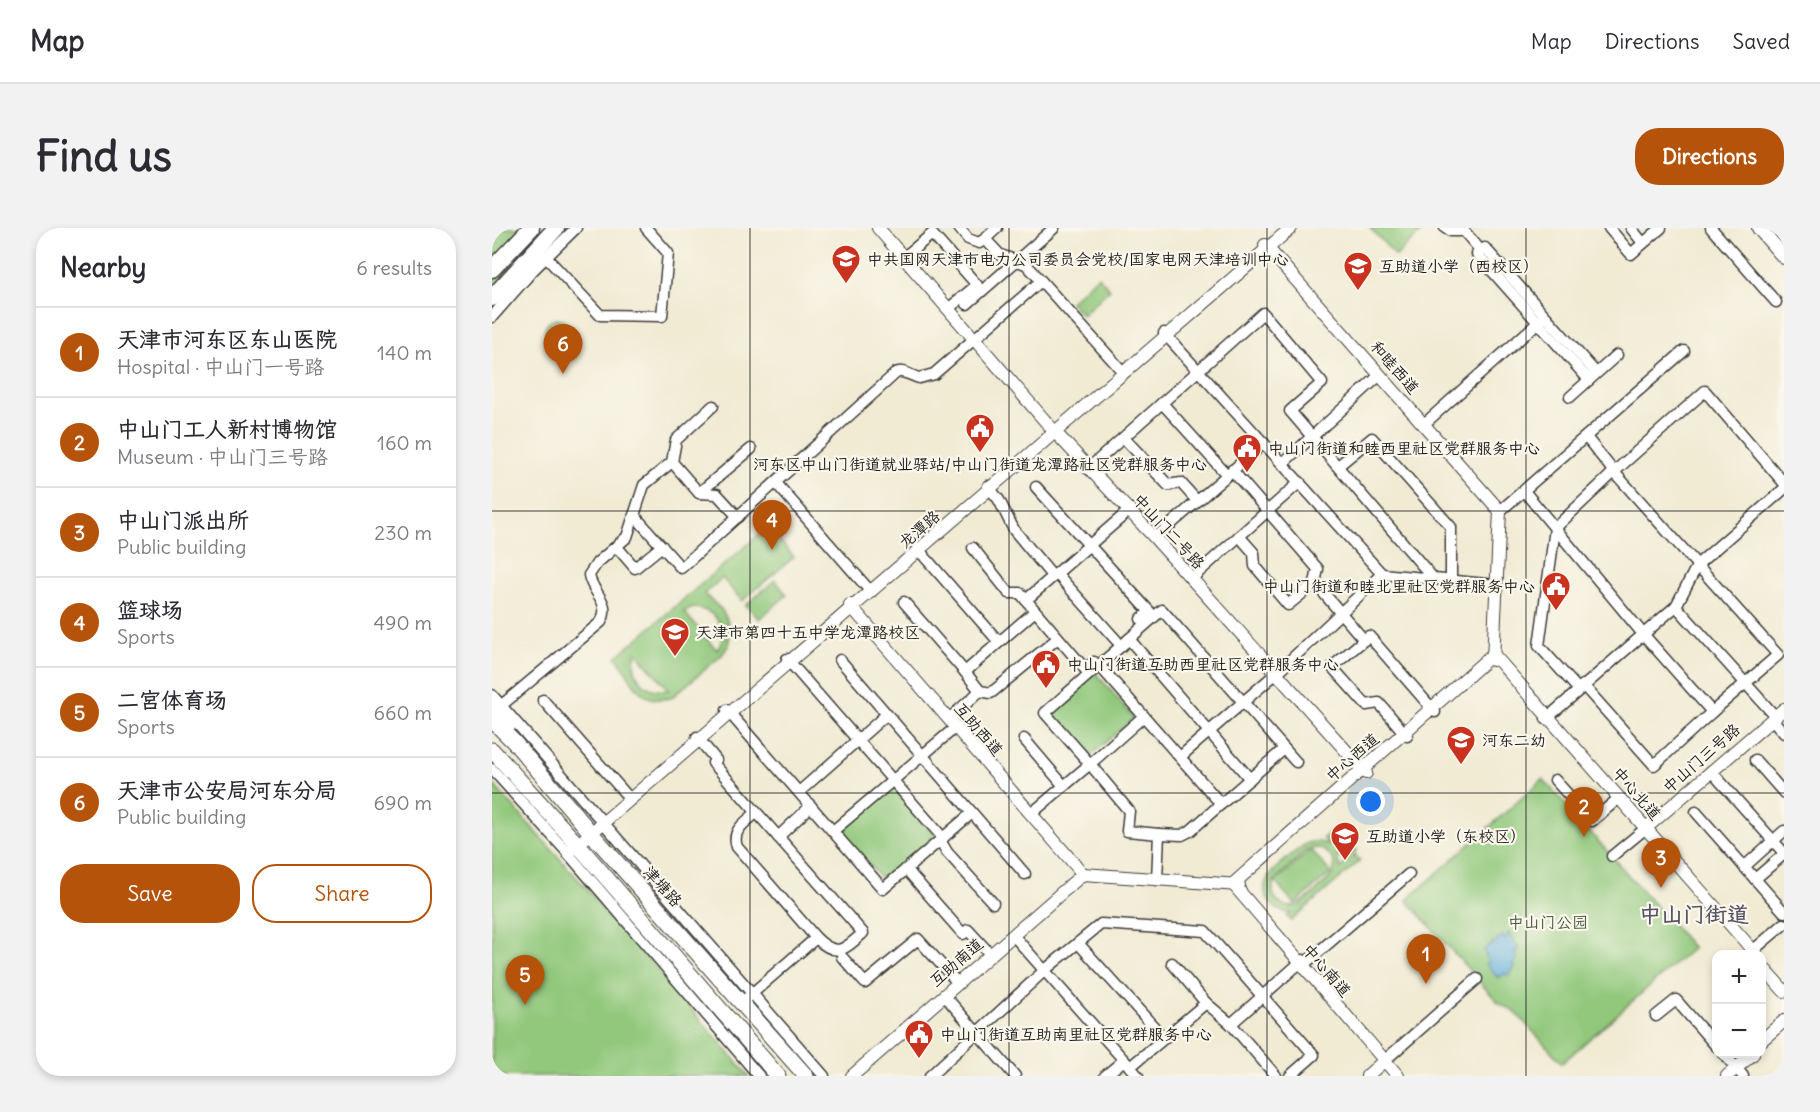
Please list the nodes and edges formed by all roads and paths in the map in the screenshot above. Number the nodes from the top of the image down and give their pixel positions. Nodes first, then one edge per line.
1 (531, 228) edge
2 (556, 228) edge
3 (576, 228) edge
4 (646, 228) edge
5 (878, 228) edge
6 (883, 228) edge
7 (930, 228) edge
8 (958, 228) edge
9 (997, 228) edge
10 (1054, 228) edge
11 (1445, 228) edge
12 (1609, 228) edge
13 (1631, 228) edge
14 (1661, 228) edge
15 (1711, 228) edge
16 (1759, 228) edge
17 (1282, 231) edge
18 (985, 239) junction
19 (914, 242) dead end
20 (1644, 243) junction
21 (1266, 247) junction
22 (905, 256) junction
23 (546, 257) junction
24 (1784, 257) edge
25 (1016, 261) junction
26 (492, 269) edge
27 (1041, 281) junction
28 (492, 298) edge
29 (1776, 302) dead end
30 (968, 304) dead end
31 (950, 308) junction
32 (492, 317) edge
33 (1542, 319) junction
34 (1166, 334) junction
35 (977, 339) junction
36 (1684, 351) dead end
37 (1617, 355) dead end
38 (1122, 371) junction
39 (1199, 371) junction
40 (1380, 375) junction
41 (1593, 376) junction
42 (1570, 396) dead end
43 (1162, 403) junction
44 (713, 406) dead end
45 (1423, 425) junction
46 (1055, 429) junction
47 (1311, 437) junction
48 (1586, 437) junction
49 (1124, 438) junction
50 (1264, 443) junction
51 (751, 448) dead end
52 (672, 462) junction
53 (1283, 464) junction
54 (1338, 466) junction
55 (1090, 468) junction
56 (1614, 472) junction
57 (1230, 473) junction
58 (1300, 482) junction
59 (776, 483) junction
60 (1784, 483) edge
61 (989, 487) junction
62 (1036, 487) dead end
63 (1784, 489) edge
64 (1524, 491) junction
65 (699, 493) junction
66 (1197, 501) junction
67 (1267, 510) junction
68 (1130, 511) junction
69 (1500, 512) junction
70 (634, 515) junction
71 (738, 517) junction
72 (1555, 528) junction
73 (1239, 536) junction
74 (1156, 537) junction
75 (1089, 545) junction
76 (662, 546) junction
77 (617, 547) junction
78 (973, 548) dead end
79 (918, 549) junction
80 (1698, 564) junction
81 (1382, 574) junction
82 (1055, 575) junction
83 (1193, 577) junction
84 (1433, 578) junction
85 (1450, 580) junction
86 (1315, 583) junction
87 (1497, 585) junction
88 (870, 590) junction
89 (1026, 600) junction
90 (904, 602) dead end
91 (851, 606) junction
92 (1676, 606) junction
93 (1035, 611) junction
94 (1340, 612) junction
95 (1643, 634) junction
96 (1058, 638) junction
97 (1129, 639) junction
98 (1364, 640) junction
99 (1116, 641) junction
100 (999, 642) junction
101 (1493, 657) junction
102 (789, 660) junction
103 (840, 660) dead end
104 (1098, 664) junction
105 (1278, 671) junction
106 (964, 672) junction
107 (1746, 682) junction
108 (1580, 687) junction
109 (980, 691) junction
110 (543, 700) dead end
111 (1243, 703) junction
112 (494, 705) edge
113 (1434, 710) junction
114 (728, 711) junction
115 (1712, 712) junction
116 (886, 715) junction
117 (1777, 715) edge
118 (1144, 716) junction
119 (1547, 718) junction
120 (952, 723) junction
121 (1210, 731) junction
122 (1784, 733) edge
123 (1405, 735) junction
124 (698, 738) junction
125 (1024, 739) dead end
126 (857, 740) junction
127 (1284, 749) junction
128 (922, 755) junction
129 (493, 757) edge
130 (1180, 757) junction
131 (1755, 760) dead end
132 (1296, 762) dead end
133 (1090, 764) junction
134 (1366, 770) junction
135 (1711, 771) junction
136 (1250, 779) junction
137 (894, 780) junction
138 (1556, 780) dead end
139 (1064, 786) junction
140 (799, 792) junction
141 (1784, 793) edge
142 (629, 797) junction
143 (1618, 799) junction
144 (1221, 804) junction
145 (811, 806) junction
146 (1696, 812) dead end
147 (756, 813) junction
148 (972, 813) junction
149 (1031, 814) junction
150 (596, 826) junction
151 (1644, 829) junction
152 (833, 831) junction
153 (1784, 831) edge
154 (1160, 834) junction
155 (778, 837) junction
156 (942, 839) junction
157 (1773, 841) junction
158 (571, 848) junction
159 (1784, 853) edge
160 (1612, 856) dead end
161 (1744, 867) junction
162 (906, 869) junction
163 (1409, 873) dead end
164 (1025, 874) dead end
165 (1083, 874) junction
166 (1755, 879) junction
167 (1157, 880) junction
168 (1236, 885) junction
169 (993, 903) dead end
170 (1784, 912) edge
171 (1784, 924) edge
172 (1013, 935) junction
173 (816, 938) junction
174 (1078, 943) junction
175 (1749, 950) edge
176 (1755, 950) edge
177 (990, 954) junction
178 (842, 957) dead end
179 (1172, 963) dead end
180 (1302, 963) junction
181 (1766, 966) edge
182 (1045, 970) junction
183 (1766, 971) edge
184 (1477, 979) dead end
185 (957, 982) junction
186 (1784, 985) edge
187 (1784, 991) edge
188 (944, 994) junction
189 (1262, 996) junction
190 (747, 998) junction
191 (1206, 1003) junction
192 (1656, 1016) dead end
193 (1784, 1021) edge
194 (1231, 1024) junction
195 (1784, 1027) edge
196 (977, 1033) junction
197 (1766, 1036) edge
198 (1164, 1038) junction
199 (1712, 1041) edge
200 (1766, 1042) edge
201 (1727, 1058) edge
202 (1743, 1058) edge
203 (1748, 1058) edge
204 (1386, 1059) junction
205 (1131, 1068) edge
206 (1735, 1071) edge
207 (759, 1076) edge
208 (778, 1076) edge
209 (806, 1076) edge
210 (824, 1076) edge
211 (852, 1076) edge
212 (930, 1076) edge
213 (1015, 1076) edge
214 (1105, 1076) edge
215 (1276, 1076) edge
216 (1290, 1076) edge
217 (1367, 1076) edge
218 (1398, 1076) edge
219 (1405, 1076) edge
220 (1720, 1076) edge

1 - 26 highway
2 - 28 highway
3 - 23 street
4 - 23 street
5 - 22 street, 中山门二号路
6 - 22 street, 中山门二号路
7 - 19 street
8 - 18 street
9 - 18 street
10 - 25 street
11 - 33 street
12 - 20 street
13 - 20 street
14 - 20 street
15 - 29 street
16 - 24 main road
17 - 21 street, 龙潭路
18 - 25 street
21 - 34 street, 龙潭路
21 - 40 street, 和睦西道
22 - 31 street, 中山门二号路
22 - 31 street
23 - 32 street
25 - 27 street
25 - 30 street
27 - 35 street
27 - 38 street
31 - 35 street, 中山门二号路
33 - 41 street
33 - 45 street
34 - 38 street, 龙潭路
34 - 39 street
35 - 46 street, 中山门二号路
35 - 59 street
36 - 48 street
37 - 41 street
38 - 46 street, 龙潭路
39 - 43 street
39 - 47 street
39 - 50 street
40 - 45 street, 和睦西道
40 - 47 street
41 - 42 street
43 - 49 street
43 - 57 street
44 - 52 street
45 - 69 street, 和睦西道
46 - 55 street, 中山门二号路
46 - 61 street, 龙潭路
47 - 53 street
47 - 54 street
48 - 56 street
48 - 64 street
49 - 55 street
49 - 66 street
50 - 53 street
50 - 57 street
51 - 65 street
52 - 65 street
52 - 70 street
53 - 58 street
54 - 84 street
54 - 85 street
55 - 68 street, 中山门二号路
56 - 60 street
56 - 72 street
56 - 80 street
57 - 66 street
57 - 67 street
58 - 67 street
58 - 81 street
59 - 71 street
59 - 88 street
61 - 79 street, 龙潭路
61 - 82 street
62 - 75 street
63 - 80 street
64 - 69 street
64 - 72 street
65 - 71 street
66 - 74 street
67 - 73 street
67 - 86 street
68 - 74 street, 中山门二号路
68 - 75 street
69 - 87 street
70 - 76 street
70 - 77 street
71 - 76 street
72 - 95 street
72 - 108 street
73 - 83 street
73 - 86 street
74 - 83 street, 中山门二号路
75 - 82 street
75 - 99 street
76 - 77 street
77 - 112 street
78 - 89 street
79 - 88 street, 龙潭路
79 - 100 street
80 - 92 street
80 - 107 street
81 - 84 street
81 - 94 street
82 - 89 street
82 - 99 street
83 - 105 street, 中山门二号路
84 - 85 street
85 - 87 street
86 - 94 street
87 - 101 street
88 - 91 street, 龙潭路
89 - 93 street
90 - 106 street
91 - 102 street, 龙潭路
91 - 120 street, 互助西道
92 - 95 street
92 - 107 street
93 - 96 street
93 - 100 street
94 - 98 street
94 - 105 street
95 - 108 street
95 - 115 street
96 - 99 street
96 - 109 street
97 - 104 street
97 - 111 street
97 - 121 street
98 - 113 street
98 - 123 street
100 - 106 street
101 - 113 street, 中心西道
101 - 119 street, 中心北道
102 - 114 street, 龙潭路
102 - 126 street
103 - 116 street
104 - 118 street
104 - 133 street
105 - 111 street
105 - 134 street, 中山门二号路
106 - 109 street
107 - 115 street
107 - 117 street
108 - 115 street
108 - 119 street
109 - 120 street
110 - 142 street
111 - 121 street
111 - 127 street
112 - 150 street
112 - 150 main road, 津塘路
113 - 123 street, 中心西道
114 - 124 street, 龙潭路
114 - 140 street
116 - 126 street
116 - 128 street
117 - 122 street
117 - 135 street, 中山门三号路
118 - 130 street
118 - 133 street
119 - 143 street, 中心北道
120 - 128 street
120 - 149 street, 互助西道
121 - 130 street
121 - 136 street
123 - 134 street, 中心西道
124 - 142 street, 龙潭路
124 - 147 street
125 - 139 street
126 - 137 street
126 - 140 street
127 - 132 street
127 - 136 street
128 - 137 street
128 - 148 street
129 - 158 main road
130 - 144 street
131 - 141 street
133 - 139 street
133 - 154 street
134 - 168 street, 中心西道
135 - 151 street, 中山门三号路
135 - 157 street
136 - 144 street
137 - 152 street
137 - 156 street
138 - 143 street
139 - 149 street
140 - 145 street
142 - 150 street, 龙潭路
143 - 151 street, 中心北道
144 - 154 street
145 - 152 street
145 - 155 street
146 - 161 street
147 - 155 street
147 - 173 street
148 - 156 street
148 - 164 street
149 - 165 street, 互助西道
150 - 158 street, 龙潭路
150 - 190 main road, 津塘路
151 - 160 street, 中山门三号路
151 - 175 street, 中心北道
152 - 162 street
153 - 157 street
154 - 167 street
155 - 173 street
156 - 162 street
156 - 169 street
157 - 159 street
157 - 161 street
158 - 207 street
158 - 208 main road
159 - 166 street
161 - 166 street
162 - 177 street
163 - 180 street
165 - 167 street
165 - 172 street, 互助南道
166 - 170 street
167 - 168 street
168 - 180 street, 中心南道
171 - 176 street
172 - 177 street, 互助南道
172 - 182 street
173 - 190 street
174 - 182 street
174 - 189 street
174 - 198 street
177 - 185 street, 互助南道
178 - 185 street
179 - 191 street
180 - 189 street
180 - 204 street, 中心南道
181 - 186 street
182 - 196 street
182 - 205 street
183 - 187 street
184 - 204 street
185 - 188 street, 互助南道
188 - 196 street
188 - 211 street, 互助南道
189 - 194 street
189 - 216 street
190 - 209 main road, 津塘路
190 - 210 street
191 - 194 street
191 - 198 street
192 - 199 street
193 - 197 street
194 - 215 street
195 - 200 street
196 - 212 street
196 - 213 street
198 - 205 street
201 - 206 street
202 - 206 street
203 - 206 street
204 - 217 street
204 - 218 street, 中心南道
204 - 219 street, 中心南道
205 - 214 street
206 - 220 street

